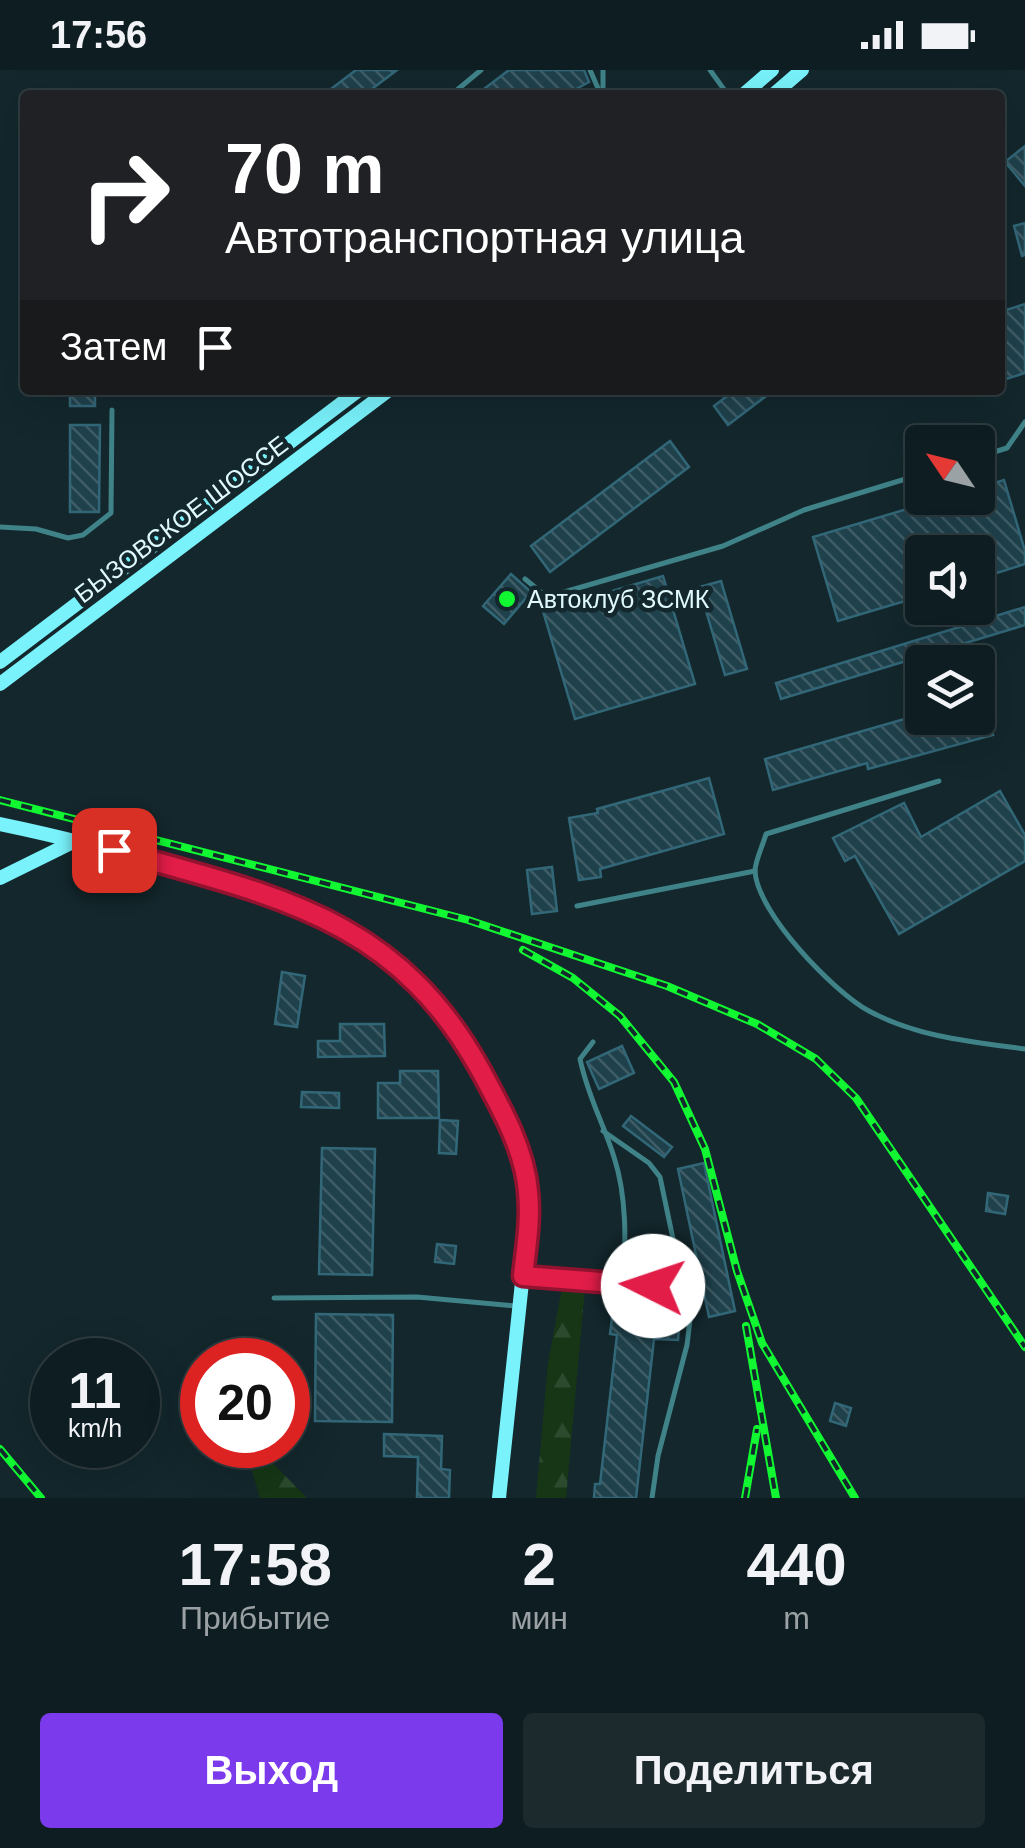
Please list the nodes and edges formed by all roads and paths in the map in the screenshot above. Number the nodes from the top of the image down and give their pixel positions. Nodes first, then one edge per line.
1 (481, 70) edge
2 (772, 70) edge
3 (802, 70) edge
4 (457, 90) edge
5 (749, 90) edge
6 (778, 90) edge
7 (351, 395) edge
8 (382, 395) edge
9 (112, 410) dead end
10 (1025, 422) edge
11 (995, 452) edge
12 (905, 479) edge
13 (0, 527) edge
14 (525, 580) dead end
15 (0, 662) edge
16 (0, 684) edge
17 (939, 780) dead end
18 (0, 824) edge
19 (77, 840) junction
20 (755, 871) junction
21 (0, 878) edge
22 (577, 906) dead end
23 (593, 1042) dead end
24 (1025, 1049) edge
25 (603, 1130) junction
26 (523, 1276) junction
27 (623, 1284) junction
28 (683, 1292) junction
29 (274, 1298) dead end
30 (520, 1307) junction
31 (499, 1498) edge
32 (652, 1498) edge

1 - 4 lane
2 - 5 main road
3 - 6 main road
7 - 15 main road, БЫЗОВСКОЕ ШОССЕ
8 - 16 main road, БЫЗОВСКОЕ ШОССЕ
9 - 13 lane
10 - 11 lane
12 - 14 lane
17 - 20 lane
18 - 19 main road
19 - 21 main road
19 - 26 main road
20 - 22 lane
20 - 24 lane
23 - 25 lane
25 - 27 lane
25 - 28 lane
26 - 27 lane
26 - 30 main road
27 - 28 lane
28 - 32 lane
29 - 30 lane
30 - 31 main road

